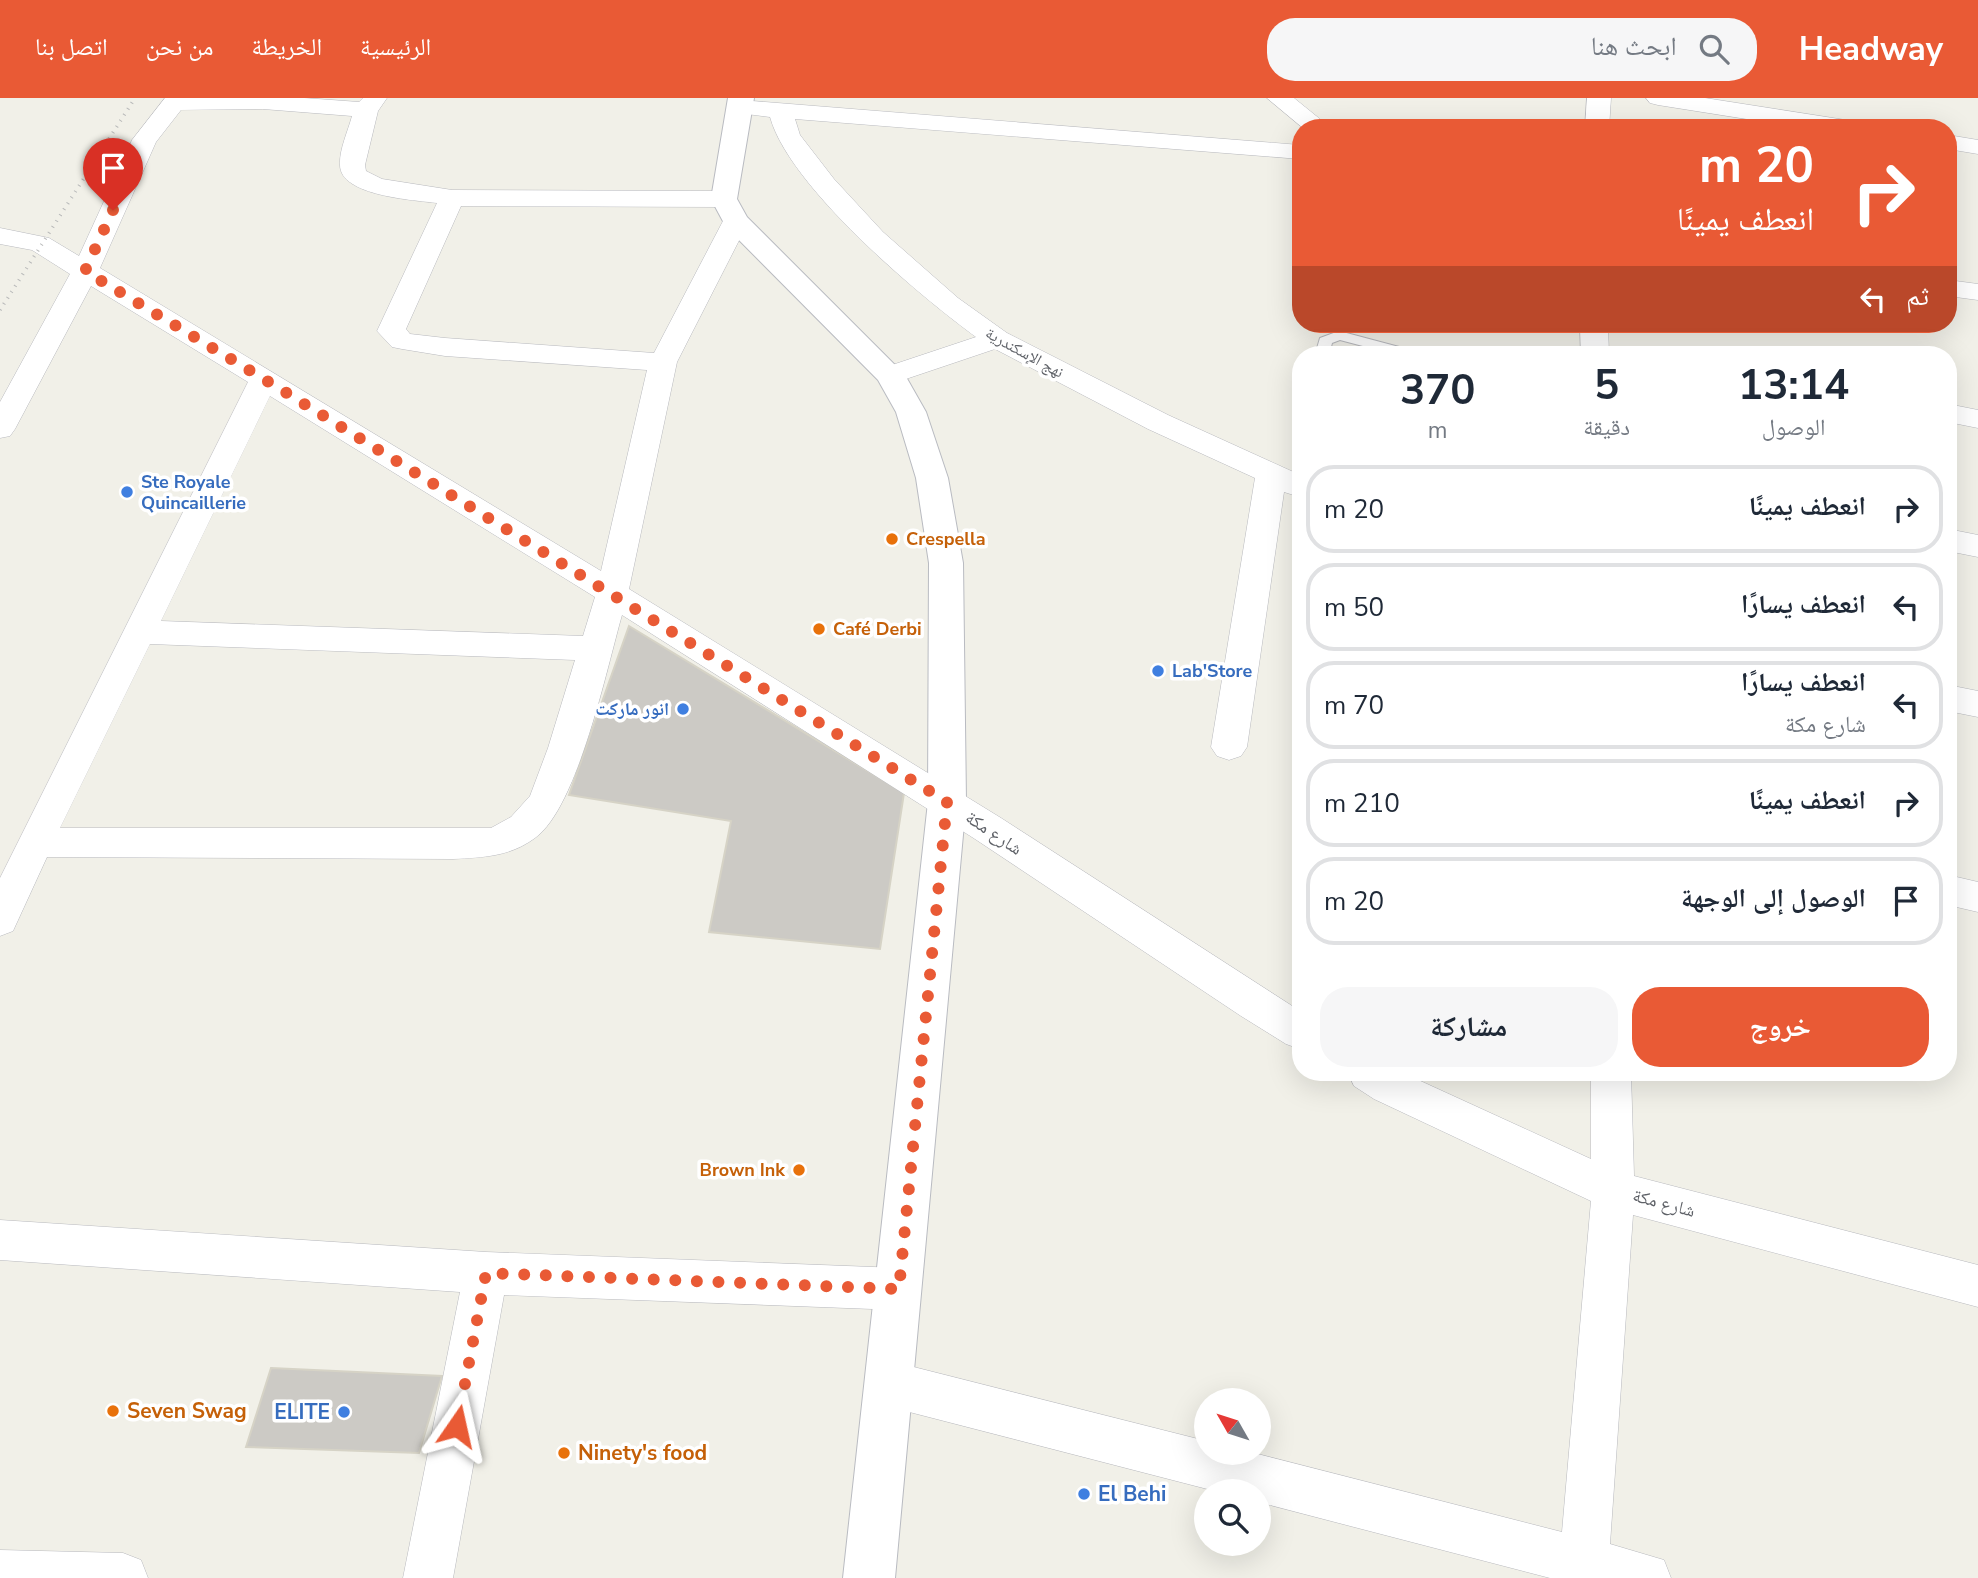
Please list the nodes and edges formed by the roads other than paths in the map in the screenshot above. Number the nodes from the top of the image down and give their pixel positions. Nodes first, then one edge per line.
1 (1279, 98) edge
2 (1599, 98) edge
3 (1658, 98) edge
4 (176, 100) edge
5 (740, 102) edge
6 (371, 104) edge
7 (781, 111) junction
8 (1307, 119) edge
9 (1598, 119) edge
10 (1794, 119) edge
11 (1957, 144) edge
12 (1978, 147) edge
13 (1292, 151) edge
14 (452, 198) junction
15 (730, 210) junction
16 (0, 236) edge
17 (85, 271) junction
18 (1957, 289) edge
19 (1978, 292) edge
20 (998, 340) junction
21 (1324, 346) edge
22 (1380, 346) edge
23 (663, 362) junction
24 (890, 374) junction
25 (264, 379) junction
26 (1957, 415) edge
27 (1978, 419) edge
28 (0, 429) edge
29 (1271, 474) junction
30 (1292, 483) edge
31 (1957, 542) edge
32 (1978, 546) edge
33 (612, 594) junction
34 (139, 632) junction
35 (596, 649) junction
36 (1957, 700) edge
37 (1978, 704) edge
38 (1229, 747) dead end
39 (947, 802) junction
40 (35, 842) junction
41 (1957, 893) edge
42 (1978, 897) edge
43 (0, 920) edge
44 (1292, 1027) edge
45 (1381, 1081) edge
46 (1611, 1081) edge
47 (1613, 1190) junction
48 (0, 1240) edge
49 (486, 1273) junction
50 (1978, 1286) edge
51 (899, 1289) junction
52 (890, 1384) junction
53 (1583, 1570) edge
54 (0, 1575) edge
55 (123, 1578) edge
56 (428, 1578) edge
57 (869, 1578) edge
58 (1646, 1578) edge

1 - 8 street
2 - 9 street
3 - 10 street
4 - 6 street
4 - 17 street
5 - 7 street
5 - 15 main road
6 - 14 street
7 - 13 street
7 - 20 street, نهج الإسكندرية
11 - 12 street
14 - 15 street
14 - 23 street
15 - 23 street
15 - 24 main road
16 - 17 street, شارع مكة
17 - 25 street, شارع مكة
17 - 28 street
18 - 19 street
20 - 24 street
20 - 29 street, نهج الإسكندرية
21 - 22 lane
23 - 33 street
24 - 39 main road
25 - 33 street, شارع مكة
25 - 34 street
26 - 27 street
29 - 30 street, نهج الإسكندرية
29 - 38 street
31 - 32 street
33 - 35 street
33 - 39 street, شارع مكة
34 - 35 street
34 - 40 street
35 - 40 street
36 - 37 street
39 - 44 street, شارع مكة
39 - 51 main road
40 - 43 street
41 - 42 street
45 - 47 street, شارع مكة
46 - 47 street
47 - 50 street, شارع مكة
47 - 53 street
48 - 49 street
49 - 51 street
49 - 56 street
51 - 52 main road
52 - 53 street
52 - 57 main road
53 - 58 street
54 - 55 street

